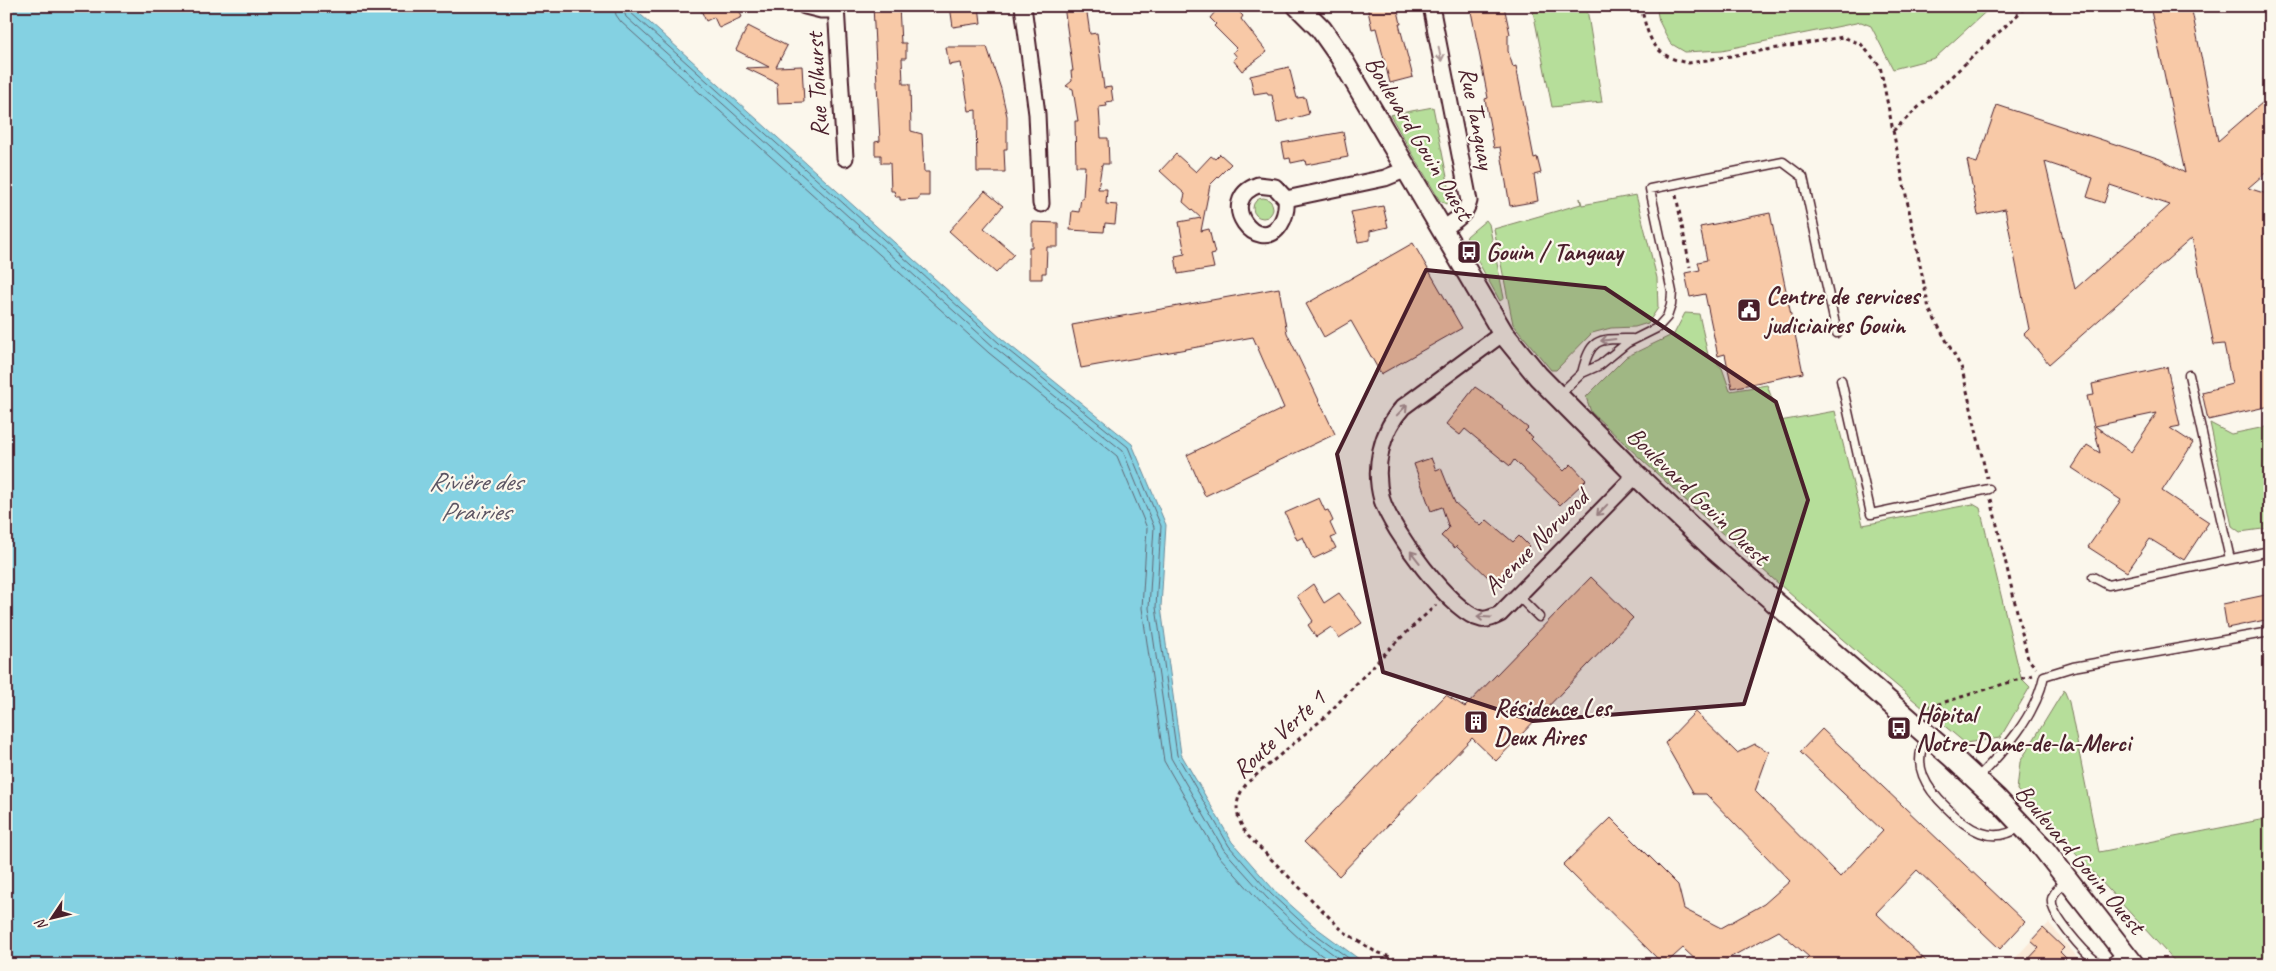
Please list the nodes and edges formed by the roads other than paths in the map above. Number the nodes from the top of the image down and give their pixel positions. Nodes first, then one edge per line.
1 (805, 6) edge
2 (1023, 6) edge
3 (1298, 6) edge
4 (1431, 6) edge
5 (836, 8) edge
6 (845, 158) dead end
7 (1407, 169) junction
8 (1286, 199) dead end
9 (1040, 204) dead end
10 (1443, 229) junction
11 (1503, 333) junction
12 (1837, 333) dead end
13 (1634, 340) junction
14 (1582, 373) junction
15 (2190, 376) dead end
16 (1840, 380) dead end
17 (1558, 396) junction
18 (1636, 475) junction
19 (1989, 489) road end
20 (2270, 551) edge
21 (2230, 559) junction
22 (2093, 577) dead end
23 (1518, 596) junction
24 (1539, 617) dead end
25 (2270, 632) edge
26 (1928, 736) junction
27 (1976, 779) junction
28 (2023, 825) junction
29 (2068, 880) junction
30 (2129, 959) edge

1 - 5 street, Rue Tolhurst
2 - 9 street
3 - 7 street, Boulevard Gouin Ouest
4 -> 10 street, Rue Tanguay
5 - 6 street, Rue Tolhurst
7 - 8 street
7 - 10 street, Boulevard Gouin Ouest
10 - 11 street, Boulevard Gouin Ouest
11 - 17 street, Boulevard Gouin Ouest
23 -> 11 street, Avenue Norwood
12 - 13 lane
13 - 14 lane
13 -> 14 lane
14 - 17 lane
15 - 21 lane
16 - 19 lane
17 - 18 street, Boulevard Gouin Ouest
18 -> 23 street, Avenue Norwood
18 - 26 street, Boulevard Gouin Ouest
20 - 21 lane
21 - 22 lane
23 - 24 lane
25 - 27 lane
26 - 27 street, Boulevard Gouin Ouest
26 - 28 lane
27 - 28 street, Boulevard Gouin Ouest
28 - 29 street, Boulevard Gouin Ouest
29 - 30 street, Boulevard Gouin Ouest
29 - 30 lane

